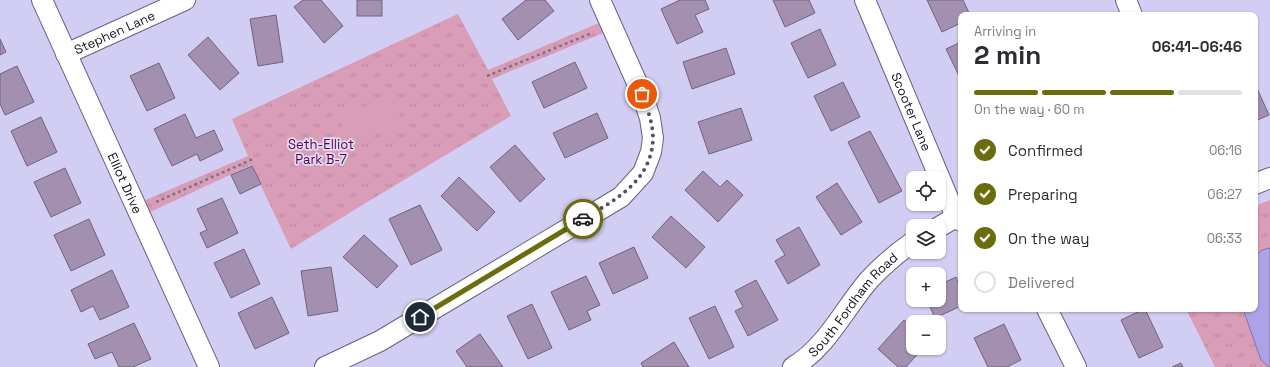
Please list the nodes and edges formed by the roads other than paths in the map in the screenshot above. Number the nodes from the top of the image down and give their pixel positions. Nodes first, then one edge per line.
1 (42, 0) edge
2 (185, 0) edge
3 (600, 0) edge
4 (865, 0) edge
5 (1126, 0) edge
6 (1131, 12) edge
7 (66, 54) junction
8 (1270, 178) edge
9 (1258, 183) edge
10 (958, 217) edge
11 (958, 219) edge
12 (946, 224) edge
13 (906, 247) edge
14 (1052, 312) edge
15 (208, 367) edge
16 (326, 367) edge
17 (793, 367) edge
18 (1076, 367) edge

1 - 7 street, Elliot Drive
2 - 7 street, Stephen Lane
3 - 16 street
4 - 10 street, Scooter Lane
5 - 6 street
7 - 15 street, Elliot Drive
8 - 9 street
11 - 12 street
13 - 17 street, South Fordham Road
14 - 18 street

